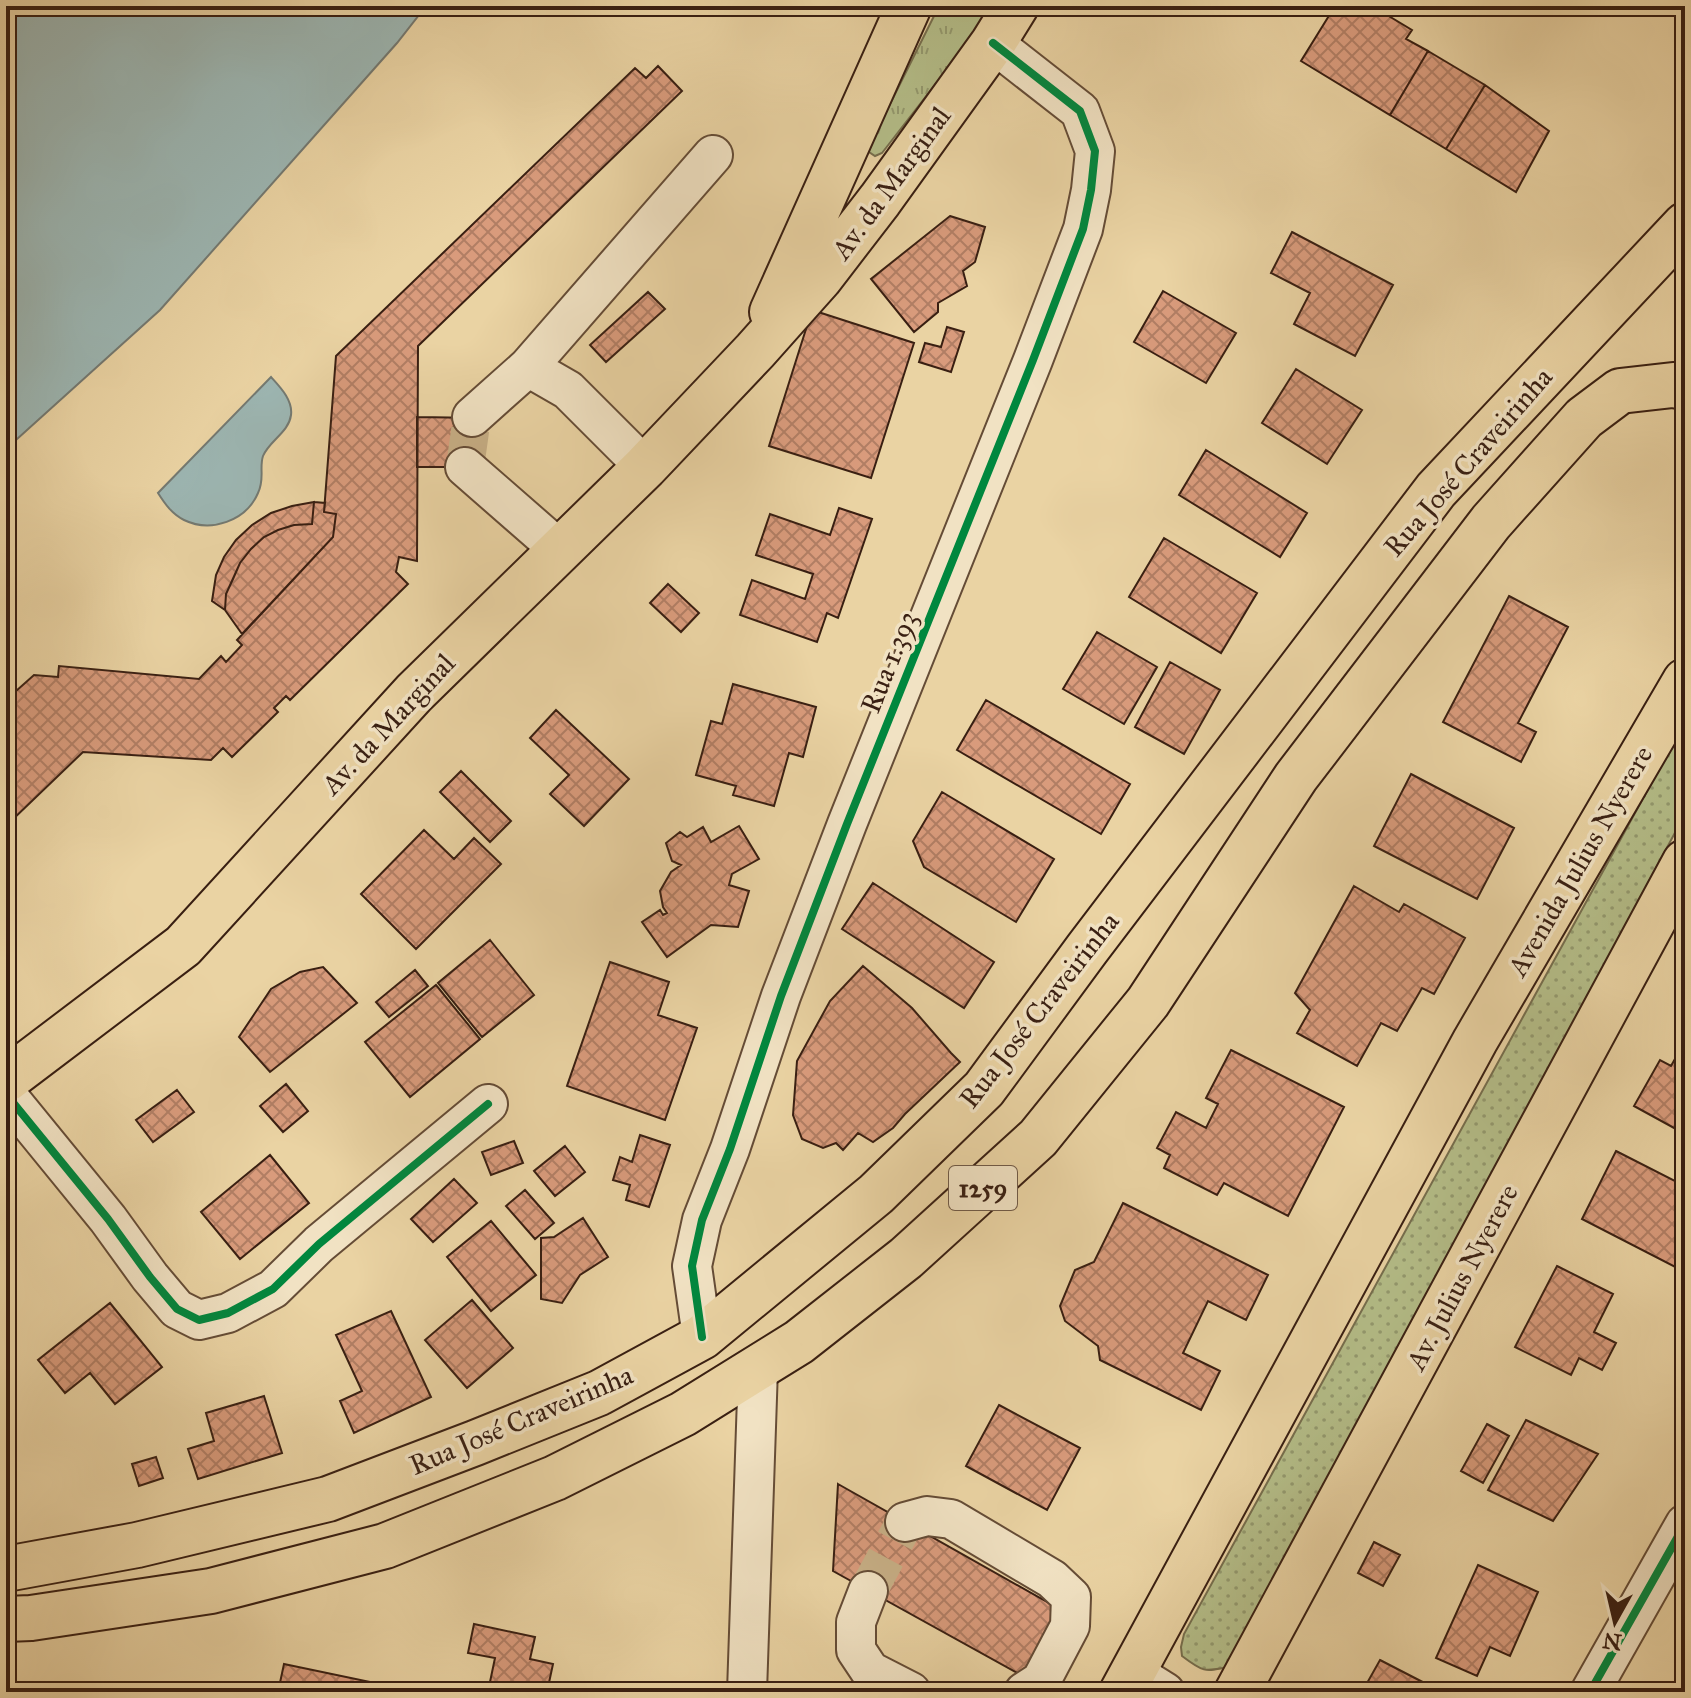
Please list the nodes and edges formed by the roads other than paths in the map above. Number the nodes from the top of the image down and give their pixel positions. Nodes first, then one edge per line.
1 (909, 6) edge
2 (1016, 6) edge
3 (993, 43) junction
4 (713, 155) dead end
5 (1685, 225) edge
6 (755, 351) junction
7 (528, 367) junction
8 (1685, 387) edge
9 (472, 417) tunnel mouth
10 (465, 467) dead end
11 (645, 467) junction
12 (560, 550) junction
13 (1685, 681) edge
14 (1685, 862) edge
15 (6, 1080) edge
16 (6, 1094) edge
17 (488, 1104) dead end
18 (702, 1337) junction
19 (758, 1368) junction
20 (905, 1522) dead end
21 (1685, 1524) edge
22 (6, 1569) edge
23 (868, 1591) tunnel mouth
24 (6, 1619) edge
25 (1140, 1685) edge
26 (747, 1692) edge
27 (911, 1692) edge
28 (1024, 1692) edge
29 (1237, 1692) edge
30 (1590, 1692) edge

1 - 6 main road, Av. da Marginal
2 - 3 main road, Av. da Marginal
3 - 6 main road, Av. da Marginal
3 - 18 street, Rua 1.393
4 - 7 street
5 - 18 main road, Rua José Craveirinha
6 - 11 main road, Av. da Marginal
7 - 9 street
7 - 11 street
8 - 19 main road, Rua José Craveirinha / 1259
10 - 12 street
11 - 12 main road, Av. da Marginal
12 - 15 main road, Av. da Marginal
13 - 25 main road, Avenida Julius Nyerere
14 - 29 main road, Av. Julius Nyerere
16 - 17 street
18 - 22 main road, Rua José Craveirinha
19 - 24 main road, Rua José Craveirinha / 1259
19 - 26 street
20 - 28 street
21 - 30 street
23 - 27 street

